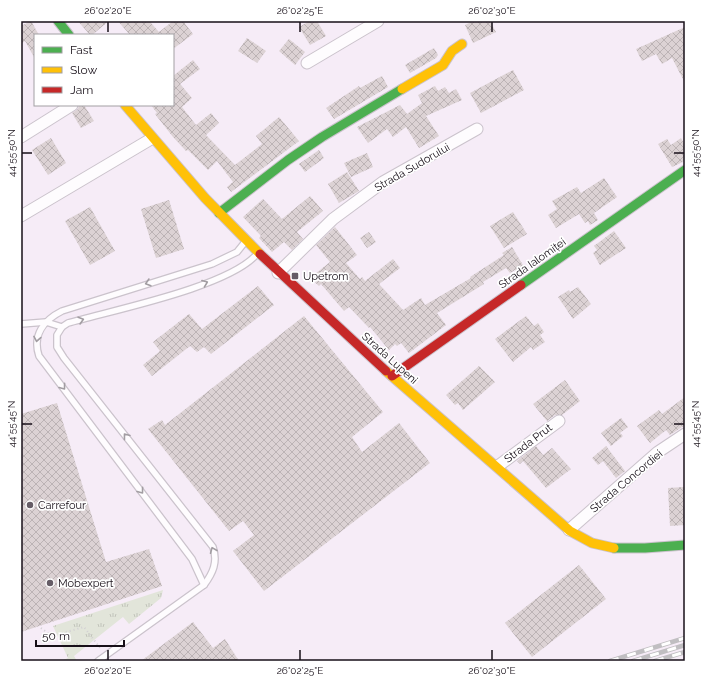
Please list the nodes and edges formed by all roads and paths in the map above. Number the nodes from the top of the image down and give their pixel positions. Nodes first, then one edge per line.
1 (58, 21) edge
2 (378, 21) edge
3 (68, 34) edge
4 (462, 44) dead end
5 (307, 63) dead end
6 (70, 106) edge
7 (126, 106) edge
8 (477, 129) dead end
9 (21, 137) edge
10 (151, 139) junction
11 (685, 170) edge
12 (219, 213) junction
13 (21, 216) edge
14 (246, 241) junction
15 (258, 252) junction
16 (278, 273) junction
17 (46, 322) junction
18 (21, 324) edge
19 (62, 327) junction
20 (392, 376) junction
21 (559, 420) dead end
22 (685, 434) edge
23 (498, 466) junction
24 (569, 530) junction
25 (685, 545) edge
26 (204, 585) junction
27 (41, 628) dead end
28 (106, 655) junction
29 (98, 661) edge

1 - 3 street
2 - 5 street
4 - 12 street
6 - 9 street
7 - 10 street, Strada Lupeni
8 - 16 street, Strada Sudorului
10 - 12 street, Strada Lupeni
10 - 13 street
11 - 20 street, Strada Ialomiței
12 - 14 street, Strada Lupeni
14 - 15 street, Strada Lupeni
14 -> 17 lane
15 - 16 street, Strada Lupeni
19 -> 15 lane
16 - 20 street, Strada Lupeni
17 - 18 lane
17 - 19 lane
17 -> 26 lane
26 -> 19 lane
20 - 23 street, Strada Lupeni
21 - 23 street, Strada Prut
22 - 24 street, Strada Concordiei
23 - 24 street, Strada Lupeni
24 - 25 street, Strada Lupeni
26 - 28 lane
27 - 28 path
28 - 29 lane

